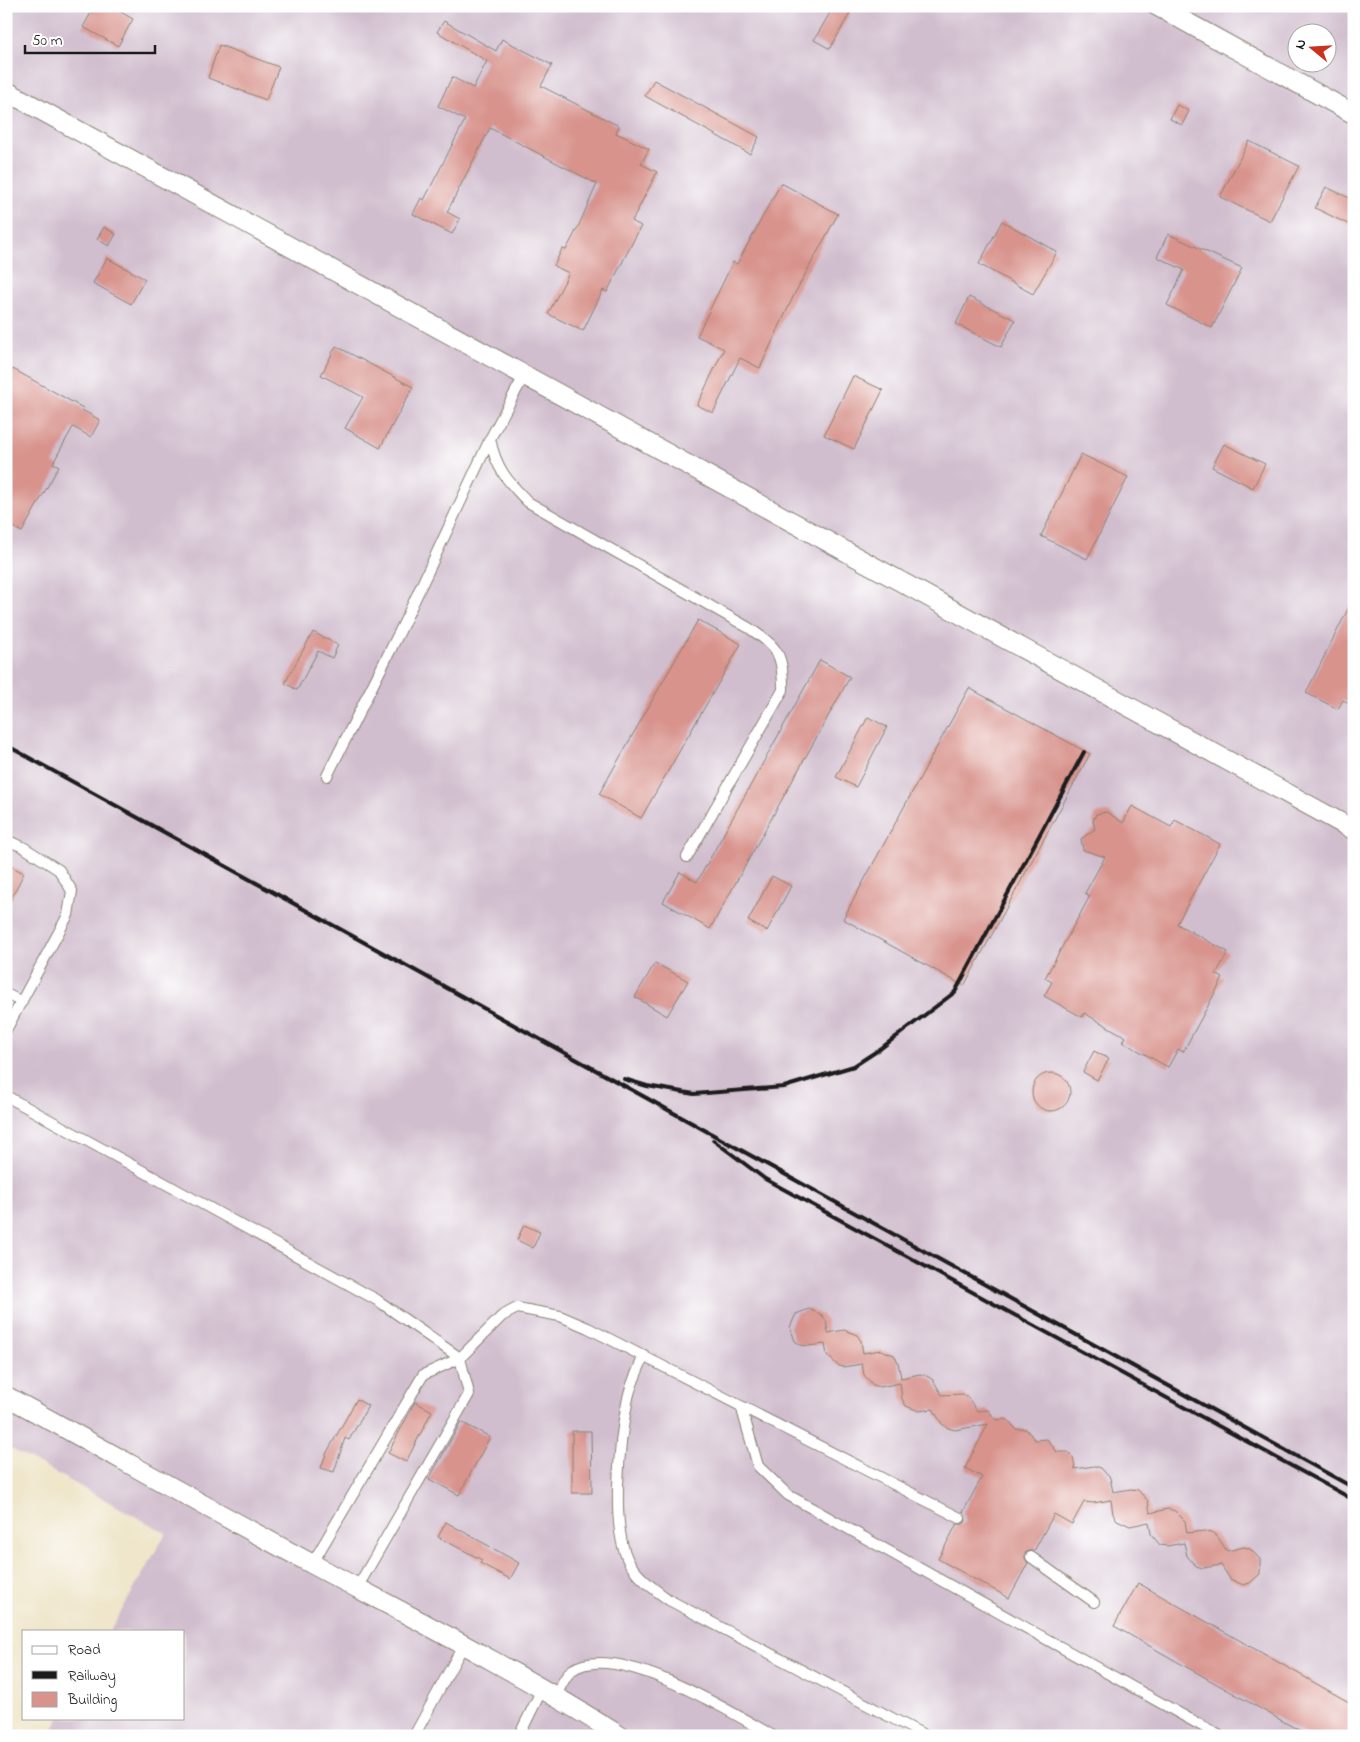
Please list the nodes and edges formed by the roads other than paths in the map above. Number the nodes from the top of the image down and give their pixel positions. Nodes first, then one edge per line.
1 (1157, 6) edge
2 (6, 91) edge
3 (1354, 114) edge
4 (525, 374) junction
5 (490, 439) junction
6 (327, 776) dead end
7 (1354, 830) edge
8 (6, 840) edge
9 (687, 857) dead end
10 (6, 994) edge
11 (22, 1002) junction
12 (6, 1030) edge
13 (6, 1096) edge
14 (644, 1355) junction
15 (460, 1358) junction
16 (6, 1396) edge
17 (741, 1406) junction
18 (960, 1518) dead end
19 (1031, 1557) dead end
20 (312, 1564) junction
21 (357, 1588) junction
22 (1094, 1602) dead end
23 (464, 1644) junction
24 (549, 1692) junction
25 (414, 1736) edge
26 (519, 1736) edge
27 (620, 1736) edge
28 (773, 1736) edge
29 (926, 1736) edge
30 (1220, 1736) edge

1 - 3 street
2 - 4 street
4 - 5 lane
4 - 7 street
5 - 6 lane
5 - 9 lane
8 - 11 lane
10 - 11 lane
11 - 12 lane
13 - 15 lane
14 - 15 lane
14 - 17 lane
14 - 29 lane
15 - 20 lane
15 - 21 lane
16 - 20 street
17 - 18 lane
17 - 30 lane
19 - 22 lane
20 - 21 street
21 - 23 street
23 - 24 street
23 - 25 lane
24 - 26 lane
24 - 27 street
24 - 28 lane

